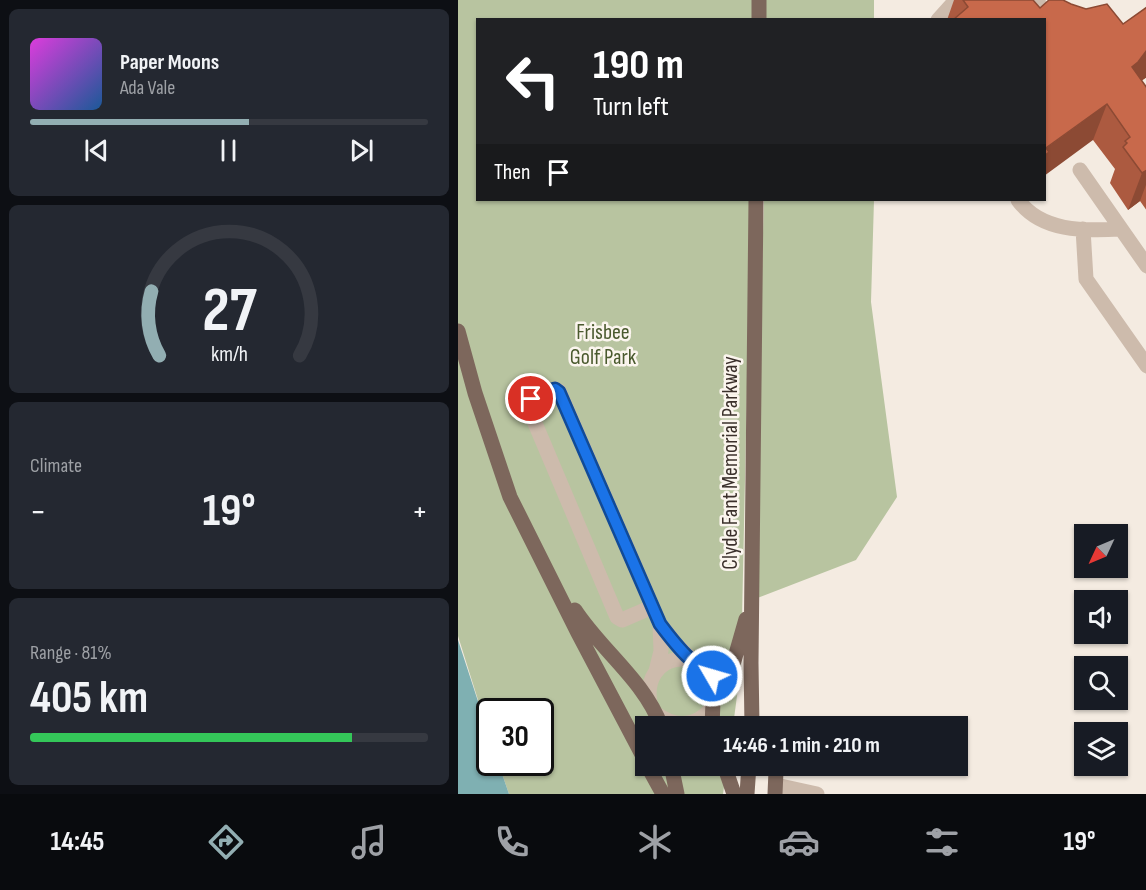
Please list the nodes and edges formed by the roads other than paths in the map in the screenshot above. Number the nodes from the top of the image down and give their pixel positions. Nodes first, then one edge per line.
1 (760, 0) edge
2 (956, 0) edge
3 (1037, 0) edge
4 (759, 18) edge
5 (940, 18) edge
6 (1046, 18) edge
7 (1046, 18) edge
8 (1049, 22) edge
9 (1080, 170) dead end
10 (756, 201) edge
11 (1019, 201) edge
12 (1083, 229) junction
13 (1120, 230) junction
14 (1146, 265) edge
15 (458, 331) edge
16 (1146, 366) edge
17 (536, 549) junction
18 (752, 600) junction
19 (652, 608) junction
20 (660, 624) junction
21 (692, 660) junction
22 (655, 673) junction
23 (717, 692) junction
24 (753, 696) junction
25 (712, 708) junction
26 (655, 714) edge
27 (712, 716) edge
28 (752, 716) edge
29 (758, 716) edge
30 (635, 742) edge
31 (653, 776) edge
32 (673, 776) edge
33 (728, 776) edge
34 (748, 776) edge
35 (776, 789) edge
36 (663, 794) edge
37 (677, 794) edge
38 (734, 794) edge
39 (747, 794) edge
40 (817, 794) edge

1 - 4 main road
2 - 5 street
3 - 6 street
7 - 8 street
9 - 13 street
10 - 18 main road, Clyde Fant Memorial Parkway
11 - 12 street
12 - 13 street
12 - 16 street
13 - 14 street
15 - 17 main road
17 - 26 main road
17 - 30 main road
18 - 23 main road
18 - 24 main road, Clyde Fant Memorial Parkway
19 - 19 street
19 - 20 street
20 - 21 street
20 - 22 street
21 - 22 street
21 - 23 street
22 - 26 street
23 - 25 main road
24 - 28 main road, Clyde Fant Memorial Parkway
24 - 29 main road
25 - 26 street
25 - 27 main road
31 - 36 main road
32 - 37 main road
33 - 38 main road
34 - 39 main road
35 - 40 street

